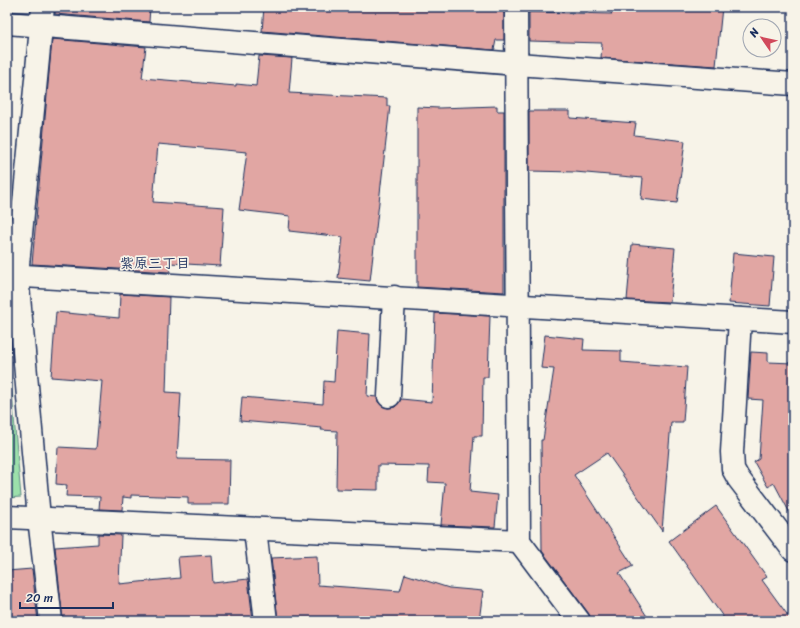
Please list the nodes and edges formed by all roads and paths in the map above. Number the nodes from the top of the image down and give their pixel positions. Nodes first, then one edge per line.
1 (516, 7) edge
2 (42, 17) edge
3 (7, 24) edge
4 (517, 64) junction
5 (793, 84) edge
6 (12, 275) edge
7 (394, 297) junction
8 (517, 305) junction
9 (740, 319) junction
10 (793, 322) edge
11 (389, 396) dead end
12 (7, 517) edge
13 (38, 518) junction
14 (255, 530) junction
15 (519, 541) junction
16 (793, 550) edge
17 (51, 621) edge
18 (266, 621) edge
19 (579, 621) edge

1 - 4 street
2 - 3 street
2 - 4 street
2 - 6 street
4 - 5 street
4 - 8 street
6 - 7 street
6 - 13 street
7 - 8 street
7 - 11 street
8 - 9 street
8 - 15 street
9 - 10 street
9 - 16 street
12 - 13 street
13 - 14 street
13 - 17 street
14 - 15 street
14 - 18 street
15 - 19 street

